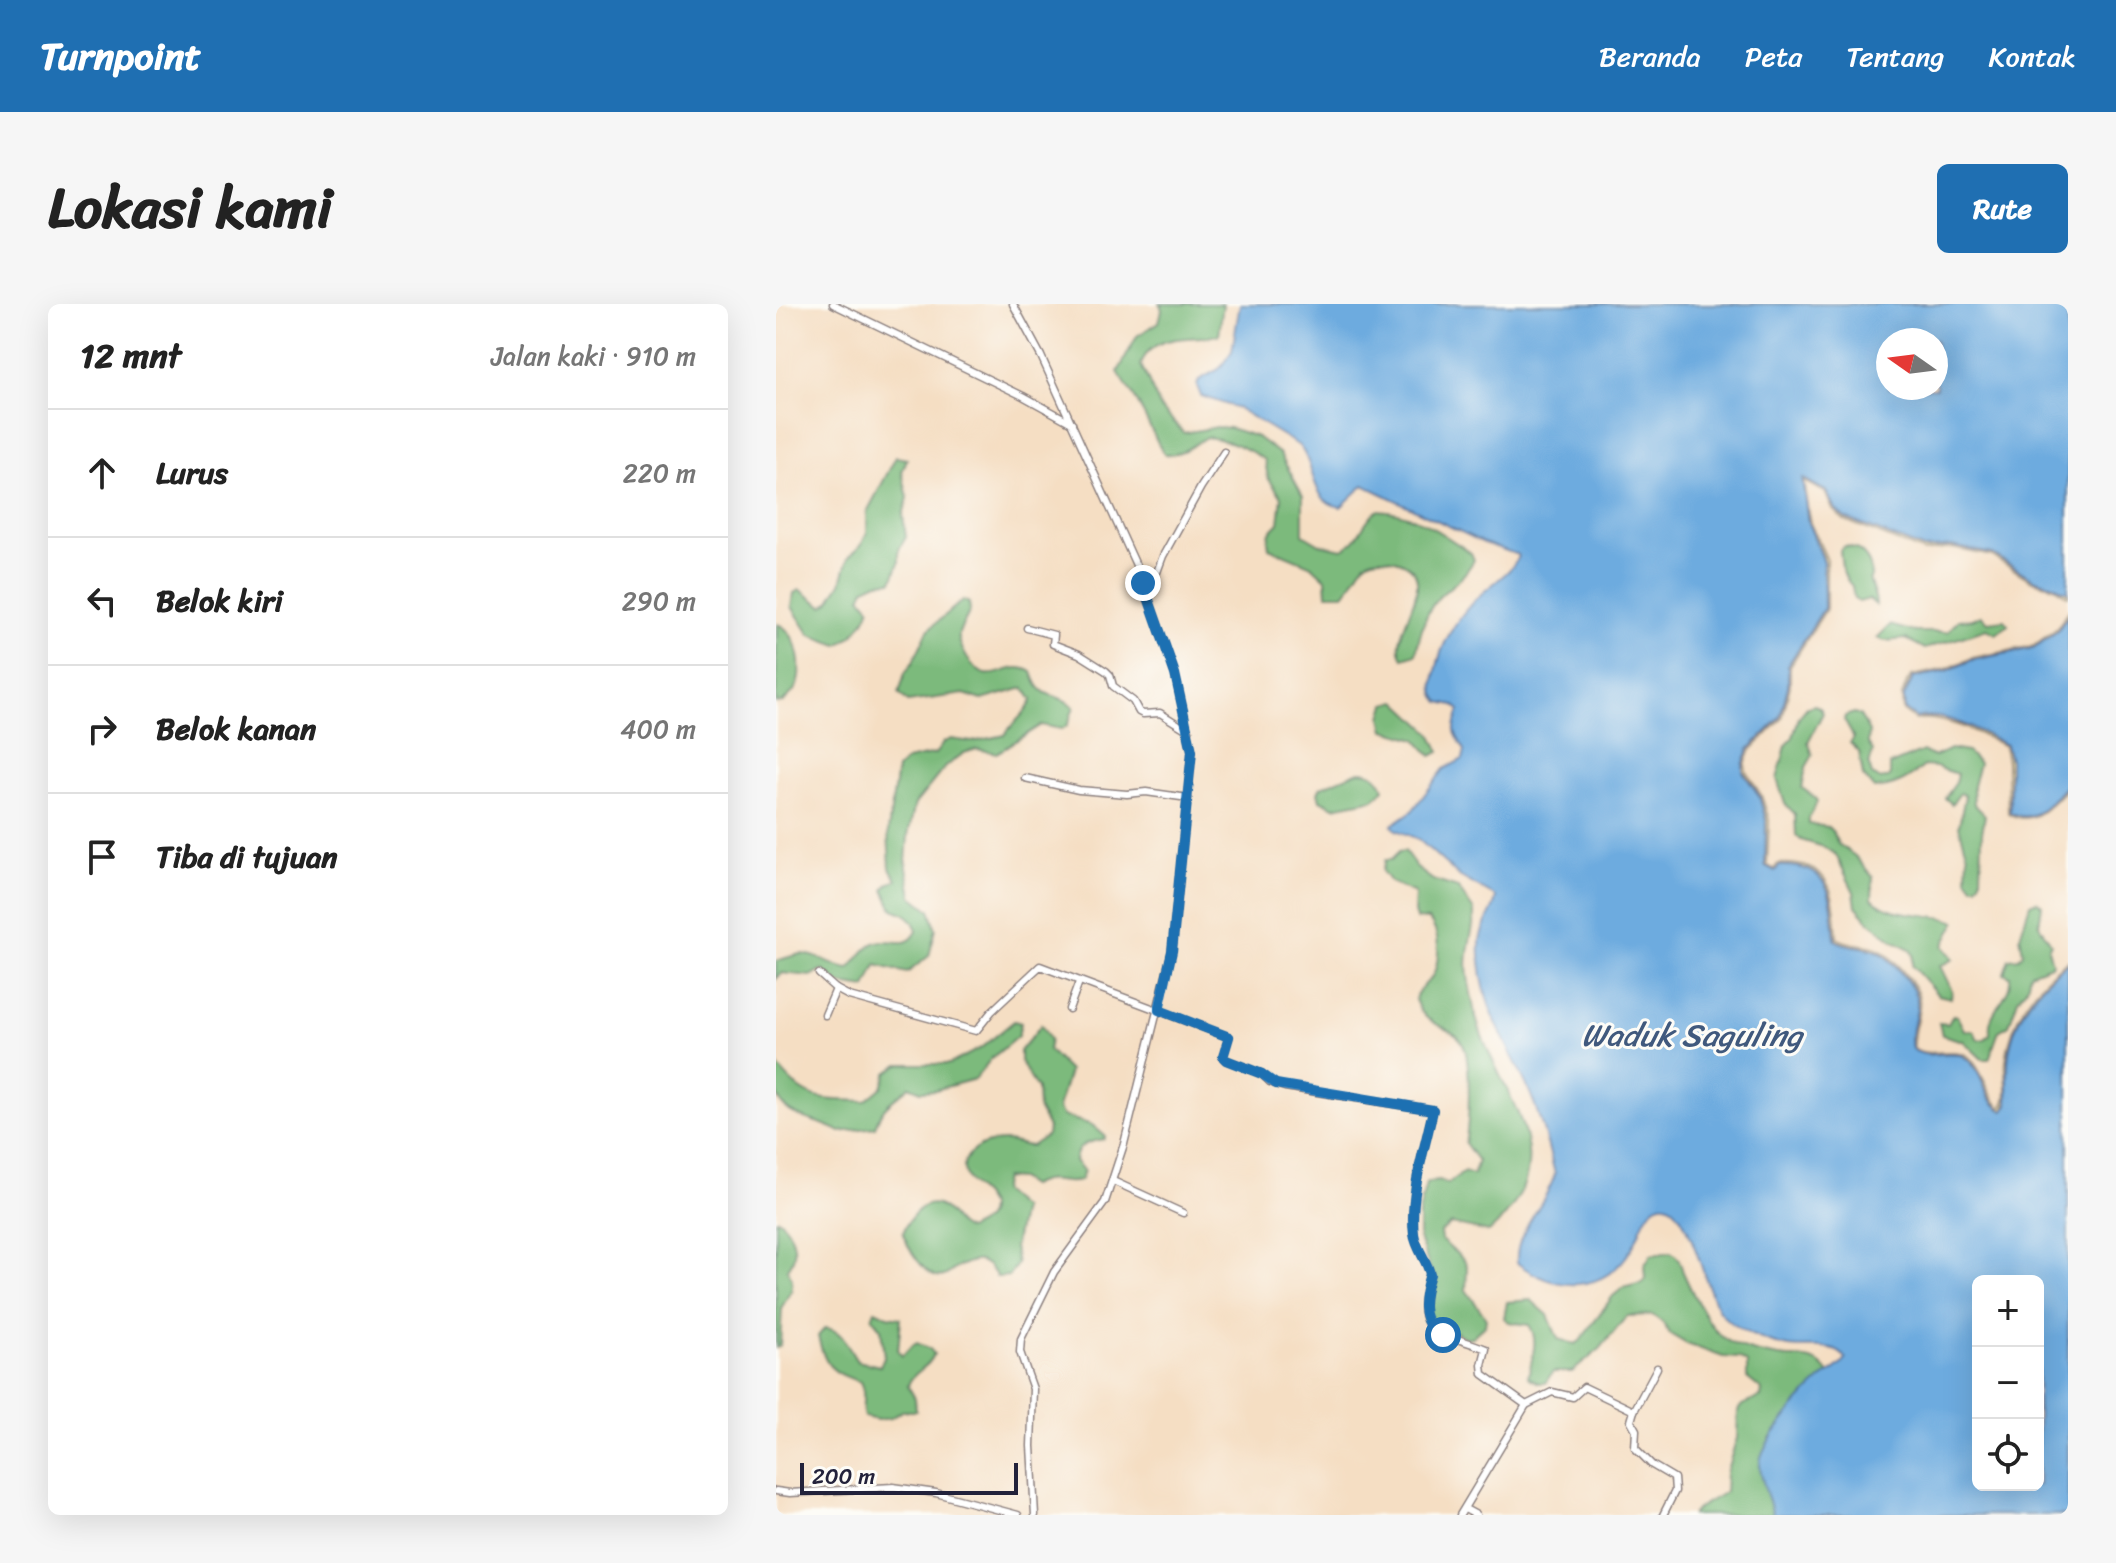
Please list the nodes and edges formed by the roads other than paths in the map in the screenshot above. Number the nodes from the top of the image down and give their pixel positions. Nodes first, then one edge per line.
1 (833, 304) edge
2 (1013, 304) edge
3 (1072, 423) junction
4 (1224, 452) dead end
5 (1143, 583) junction
6 (1027, 628) dead end
7 (1189, 731) junction
8 (1025, 778) dead end
9 (1188, 798) junction
10 (819, 974) dead end
11 (1079, 982) junction
12 (836, 989) junction
13 (1069, 1009) dead end
14 (1159, 1010) junction
15 (825, 1015) dead end
16 (1113, 1181) junction
17 (1183, 1213) dead end
18 (1657, 1368) dead end
19 (1526, 1405) junction
20 (1634, 1411) junction
21 (776, 1491) edge
22 (983, 1511) edge
23 (1462, 1512) edge
24 (1018, 1515) edge
25 (1035, 1515) edge
26 (1476, 1515) edge
27 (1663, 1515) edge

1 - 3 street
2 - 3 street
3 - 5 street
4 - 5 street
5 - 7 street
6 - 7 street
7 - 9 street
8 - 9 street
9 - 14 street
10 - 12 street
11 - 12 street
11 - 13 street
11 - 14 street
12 - 15 street
14 - 16 street
14 - 19 street
16 - 17 street
16 - 25 street
18 - 20 street
19 - 20 street
19 - 23 street
20 - 27 street
21 - 22 street
22 - 24 street
23 - 26 street

